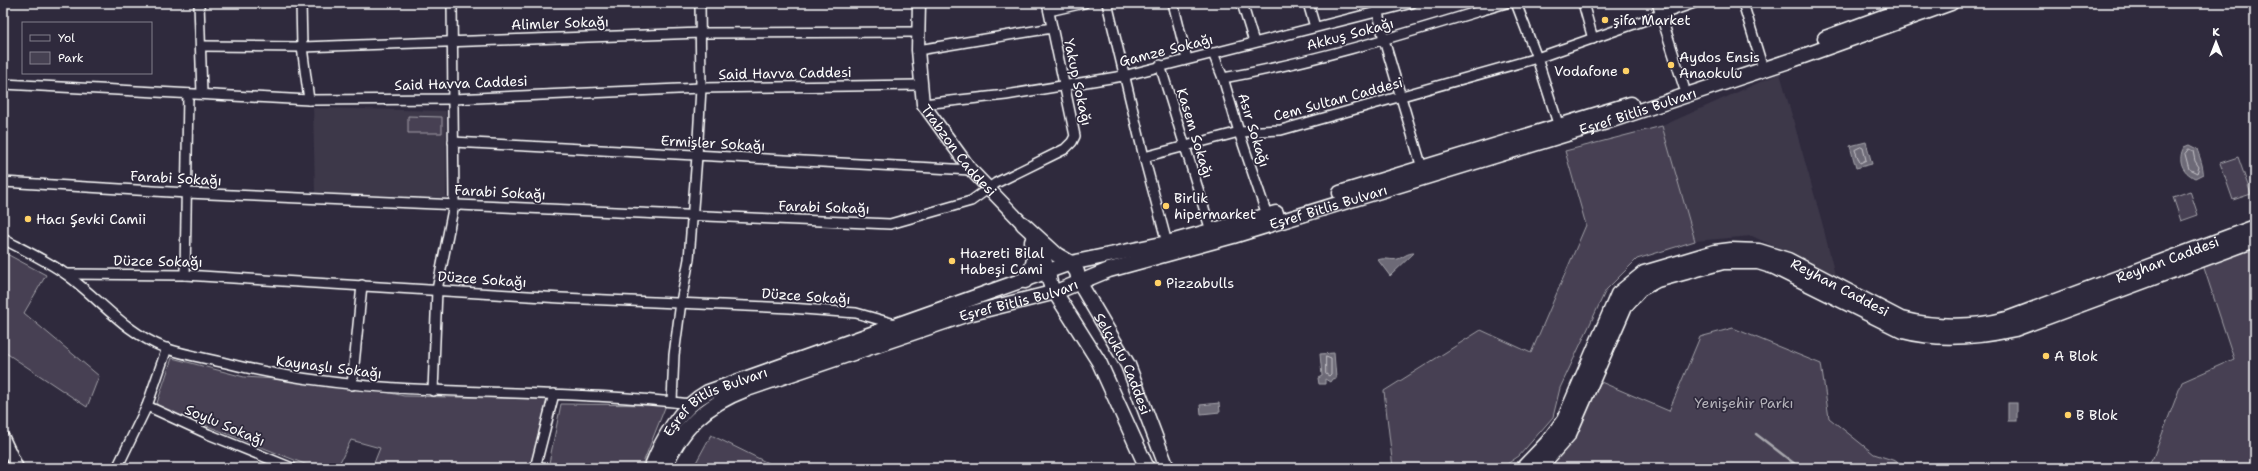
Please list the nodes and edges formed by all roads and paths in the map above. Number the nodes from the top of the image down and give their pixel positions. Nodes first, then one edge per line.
1 (199, 3) edge
2 (301, 3) edge
3 (452, 3) edge
4 (700, 3) edge
5 (918, 3) edge
6 (1084, 3) edge
7 (1107, 3) edge
8 (1173, 3) edge
9 (1242, 3) edge
10 (1308, 3) edge
11 (1412, 3) edge
12 (1506, 3) edge
13 (1516, 3) edge
14 (1583, 3) edge
15 (1657, 3) edge
16 (1694, 3) edge
17 (1743, 3) edge
18 (1921, 3) edge
19 (1951, 3) edge
20 (1048, 7) edge
21 (1377, 7) edge
22 (1661, 16) junction
23 (1315, 27) junction
24 (1052, 28) junction
25 (919, 32) junction
26 (702, 33) junction
27 (1593, 39) junction
28 (1384, 40) junction
29 (452, 41) junction
30 (1254, 42) junction
31 (202, 46) junction
32 (302, 47) junction
33 (918, 50) junction
34 (1212, 52) junction
35 (1537, 58) junction
36 (1187, 59) junction
37 (1761, 62) junction
38 (1160, 65) junction
39 (1123, 76) junction
40 (1223, 78) junction
41 (3, 84) edge
42 (920, 85) junction
43 (1066, 86) junction
44 (1684, 87) junction
45 (701, 88) junction
46 (188, 94) junction
47 (202, 94) junction
48 (1400, 97) junction
49 (453, 99) junction
50 (309, 100) junction
51 (923, 104) junction
52 (1560, 131) junction
53 (1239, 132) junction
54 (454, 142) junction
55 (1184, 147) junction
56 (697, 156) junction
57 (1144, 157) junction
58 (1422, 168) junction
59 (971, 170) junction
60 (3, 182) edge
61 (989, 189) junction
62 (187, 193) junction
63 (454, 204) junction
64 (1267, 215) junction
65 (692, 216) junction
66 (1023, 224) junction
67 (2255, 228) edge
68 (1211, 231) junction
69 (3, 239) edge
70 (2255, 240) edge
71 (1167, 243) junction
72 (1071, 263) junction
73 (2159, 269) junction
74 (1048, 271) junction
75 (1100, 273) junction
76 (66, 274) junction
77 (185, 275) junction
78 (1025, 281) junction
79 (1079, 282) junction
80 (362, 285) junction
81 (437, 290) junction
82 (1056, 292) junction
83 (681, 302) junction
84 (1094, 307) junction
85 (1932, 330) junction
86 (898, 331) junction
87 (167, 348) junction
88 (352, 385) junction
89 (433, 391) junction
90 (554, 394) junction
91 (672, 401) junction
92 (690, 404) junction
93 (147, 406) junction
94 (3, 438) edge
95 (17, 468) edge
96 (117, 468) edge
97 (292, 468) edge
98 (535, 468) edge
99 (651, 468) edge
100 (664, 468) edge
101 (1147, 468) edge
102 (1167, 468) edge
103 (1523, 468) edge
104 (1539, 468) edge

1 - 31 street
2 - 32 street
3 - 29 street
4 - 26 street
5 - 25 main road, Trabzon Caddesi
6 - 20 street
7 - 39 street
8 - 36 street
9 - 30 street
10 - 23 street
11 - 21 street, Gamze Sokağı
12 - 28 street, Akkuş Sokağı
13 - 35 street
14 - 27 street
15 - 22 street
16 - 22 street, Cem Sultan Caddesi
17 - 37 street
18 - 37 main road, Eşref Bitlis Bulvarı
19 - 52 main road, Eşref Bitlis Bulvarı
20 - 24 street, Yakup Sokağı
21 - 23 street, Gamze Sokağı
21 - 28 street
22 - 27 street, Cem Sultan Caddesi
22 - 44 street
23 - 30 street, Gamze Sokağı
24 - 33 street
24 - 43 street, Yakup Sokağı
25 - 26 street, Alimler Sokağı
25 - 33 main road, Trabzon Caddesi
26 - 29 street, Alimler Sokağı
26 - 45 street
27 - 35 street, Cem Sultan Caddesi
28 - 40 street, Akkuş Sokağı
28 - 48 street
29 - 32 street, Alimler Sokağı
29 - 49 street
30 - 34 street, Gamze Sokağı
31 - 32 street, Alimler Sokağı
31 - 47 street
32 - 50 street
33 - 42 main road, Trabzon Caddesi
34 - 36 street, Gamze Sokağı
34 - 40 street, Asır Sokağı
35 - 48 street, Cem Sultan Caddesi
35 - 52 street
36 - 38 street, Gamze Sokağı
37 - 44 main road, Eşref Bitlis Bulvarı
38 - 39 street, Gamze Sokağı
38 - 55 street, Kasem Sokağı
39 - 43 street, Gamze Sokağı
39 - 57 street
40 - 53 street, Asır Sokağı
41 - 46 street, Said Havva Caddesi
42 - 45 street, Said Havva Caddesi
42 - 51 main road, Trabzon Caddesi
43 - 51 street, Gamze Sokağı
43 - 61 street, Yakup Sokağı
44 - 52 main road, Eşref Bitlis Bulvarı
45 - 49 street, Said Havva Caddesi
45 - 56 street
46 - 47 street, Said Havva Caddesi
46 - 62 street
47 - 50 street, Said Havva Caddesi
48 - 53 street, Cem Sultan Caddesi
48 - 58 street
49 - 50 street, Said Havva Caddesi
49 - 54 street
51 - 59 main road, Trabzon Caddesi
52 - 58 main road, Eşref Bitlis Bulvarı
52 - 75 main road, Eşref Bitlis Bulvarı
53 - 55 street, Cem Sultan Caddesi
53 - 64 street, Asır Sokağı
54 - 56 street, Ermişler Sokağı
54 - 63 street
55 - 57 street, Cem Sultan Caddesi
55 - 68 street, Kasem Sokağı
56 - 59 street, Ermişler Sokağı
56 - 65 street
57 - 71 street
58 - 64 main road, Eşref Bitlis Bulvarı
59 - 61 main road, Trabzon Caddesi
60 - 62 street, Farabi Sokağı
61 - 65 street, Farabi Sokağı
61 - 66 main road, Trabzon Caddesi
62 - 63 street, Farabi Sokağı
62 - 77 street
63 - 65 street, Farabi Sokağı
63 - 81 street
64 - 68 main road, Eşref Bitlis Bulvarı
65 - 83 street
66 - 72 main road, Trabzon Caddesi
66 - 74 main road, Selçuklu Caddesi
66 - 78 main road
67 - 73 main road, Reyhan Caddesi
68 - 71 main road, Eşref Bitlis Bulvarı
69 - 76 street, Kaynaşlı Sokağı
70 - 73 main road, Reyhan Caddesi
71 - 72 main road, Eşref Bitlis Bulvarı
72 - 74 main road, Eşref Bitlis Bulvarı
72 - 79 main road, Selçuklu Caddesi
73 - 85 main road, Reyhan Caddesi
74 - 78 main road, Eşref Bitlis Bulvarı
74 - 82 main road, Selçuklu Caddesi
75 - 79 main road, Eşref Bitlis Bulvarı
75 - 84 main road
76 - 77 street, Düzce Sokağı
76 - 87 street, Kaynaşlı Sokağı
77 - 80 street, Düzce Sokağı
78 - 86 main road, Eşref Bitlis Bulvarı
79 - 82 main road, Eşref Bitlis Bulvarı
79 - 84 main road, Selçuklu Caddesi
80 - 81 street, Düzce Sokağı
80 - 88 street
81 - 83 street, Düzce Sokağı
81 - 89 street
82 - 86 main road, Eşref Bitlis Bulvarı
82 - 101 main road, Selçuklu Caddesi
83 - 86 street, Düzce Sokağı
83 - 91 street
84 - 102 main road, Selçuklu Caddesi
85 - 103 main road, Reyhan Caddesi
85 - 104 main road, Reyhan Caddesi
86 - 92 main road, Eşref Bitlis Bulvarı
86 - 100 main road, Eşref Bitlis Bulvarı
87 - 88 street, Kaynaşlı Sokağı
87 - 93 street
88 - 89 street, Kaynaşlı Sokağı
89 - 90 street, Kaynaşlı Sokağı
90 - 91 street, Kaynaşlı Sokağı
90 - 98 street
91 - 92 street, Kaynaşlı Sokağı
92 - 99 main road, Eşref Bitlis Bulvarı
93 - 96 street
93 - 97 street, Soylu Sokağı
94 - 95 main road

